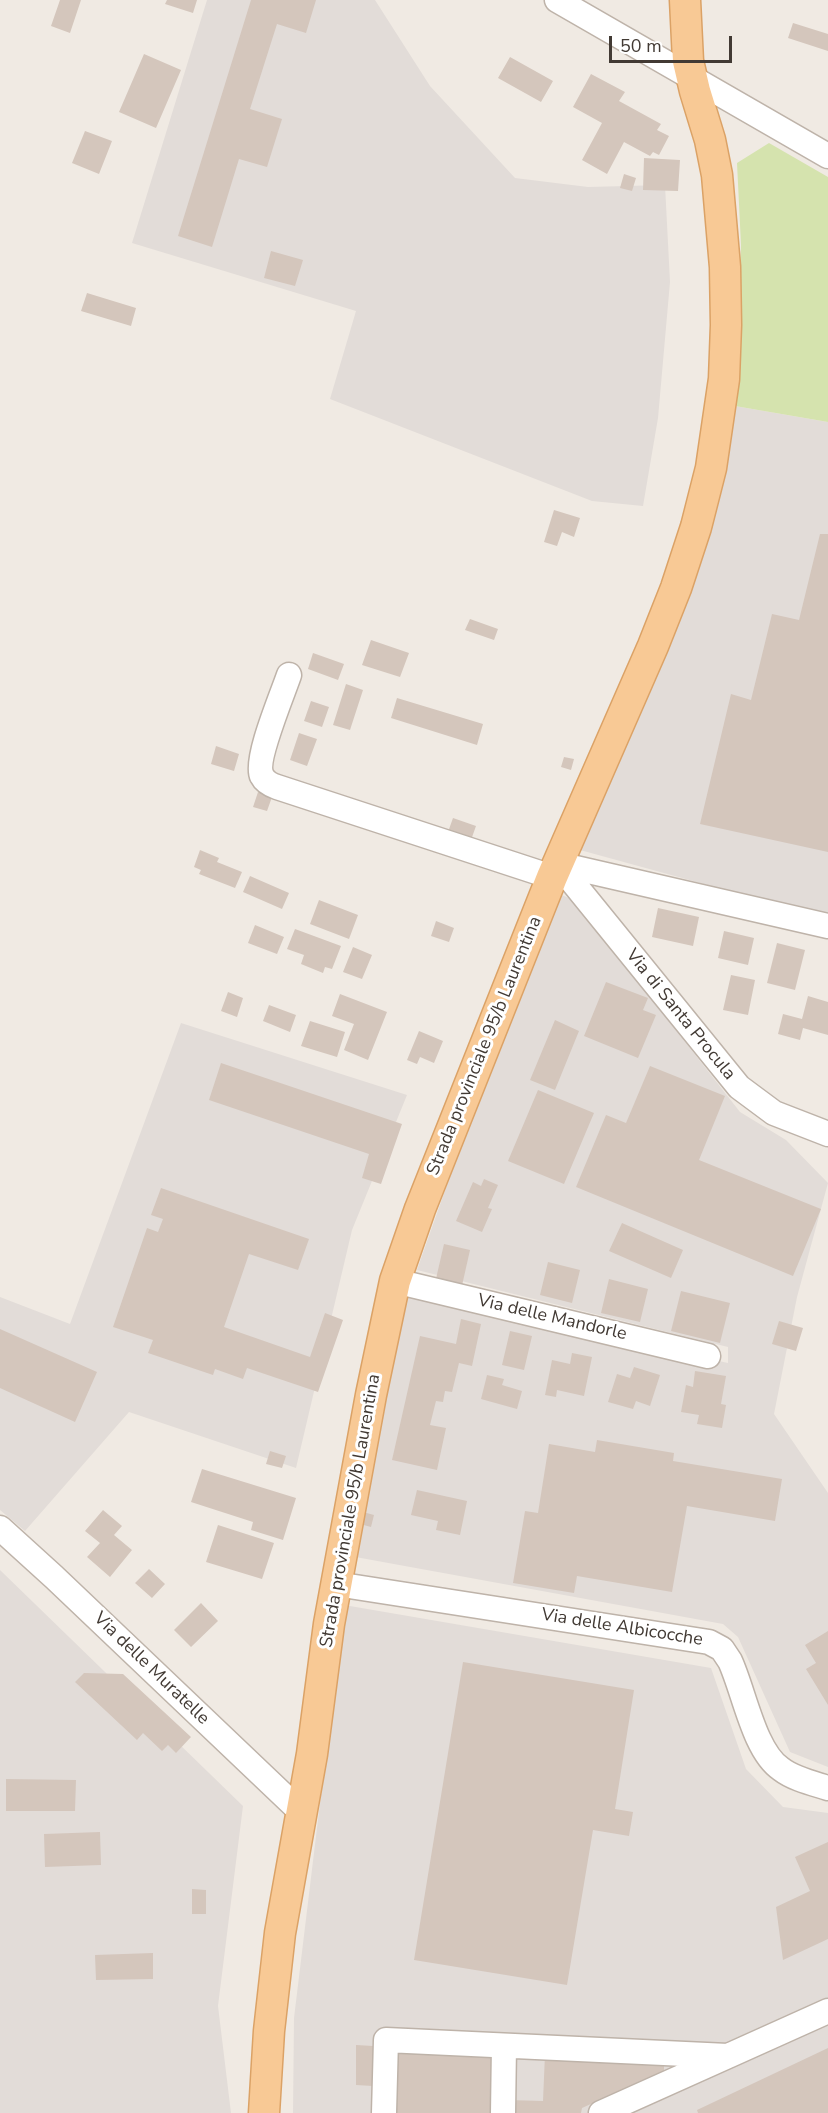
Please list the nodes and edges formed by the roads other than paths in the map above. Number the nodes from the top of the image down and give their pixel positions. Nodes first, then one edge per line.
1 (557, 0) edge
2 (685, 0) edge
3 (691, 76) junction
4 (828, 156) edge
5 (289, 675) dead end
6 (555, 870) junction
7 (828, 926) edge
8 (828, 1134) edge
9 (395, 1281) junction
10 (708, 1356) dead end
11 (0, 1528) edge
12 (336, 1584) junction
13 (828, 1788) edge
14 (301, 1812) junction
15 (828, 2011) edge
16 (504, 2046) junction
17 (728, 2056) junction
18 (264, 2113) edge
19 (384, 2113) edge
20 (503, 2113) edge
21 (601, 2113) edge

1 - 3 street
2 - 3 main road, Strada provinciale 95/b Laurentina
3 - 4 street
3 - 6 main road, Strada provinciale 95/b Laurentina
5 - 6 street
6 - 7 street
6 - 8 street, Via di Santa Procula
6 - 9 main road, Strada provinciale 95/b Laurentina
9 - 10 street, Via delle Mandorle
9 - 12 main road, Strada provinciale 95/b Laurentina
11 - 14 street, Via delle Muratelle
12 - 13 street, Via delle Albicocche
12 - 14 main road, Strada provinciale 95/b Laurentina
14 - 18 main road, Strada provinciale 95/b Laurentina
15 - 17 street
16 - 17 street
16 - 19 street
16 - 20 street
17 - 21 street

